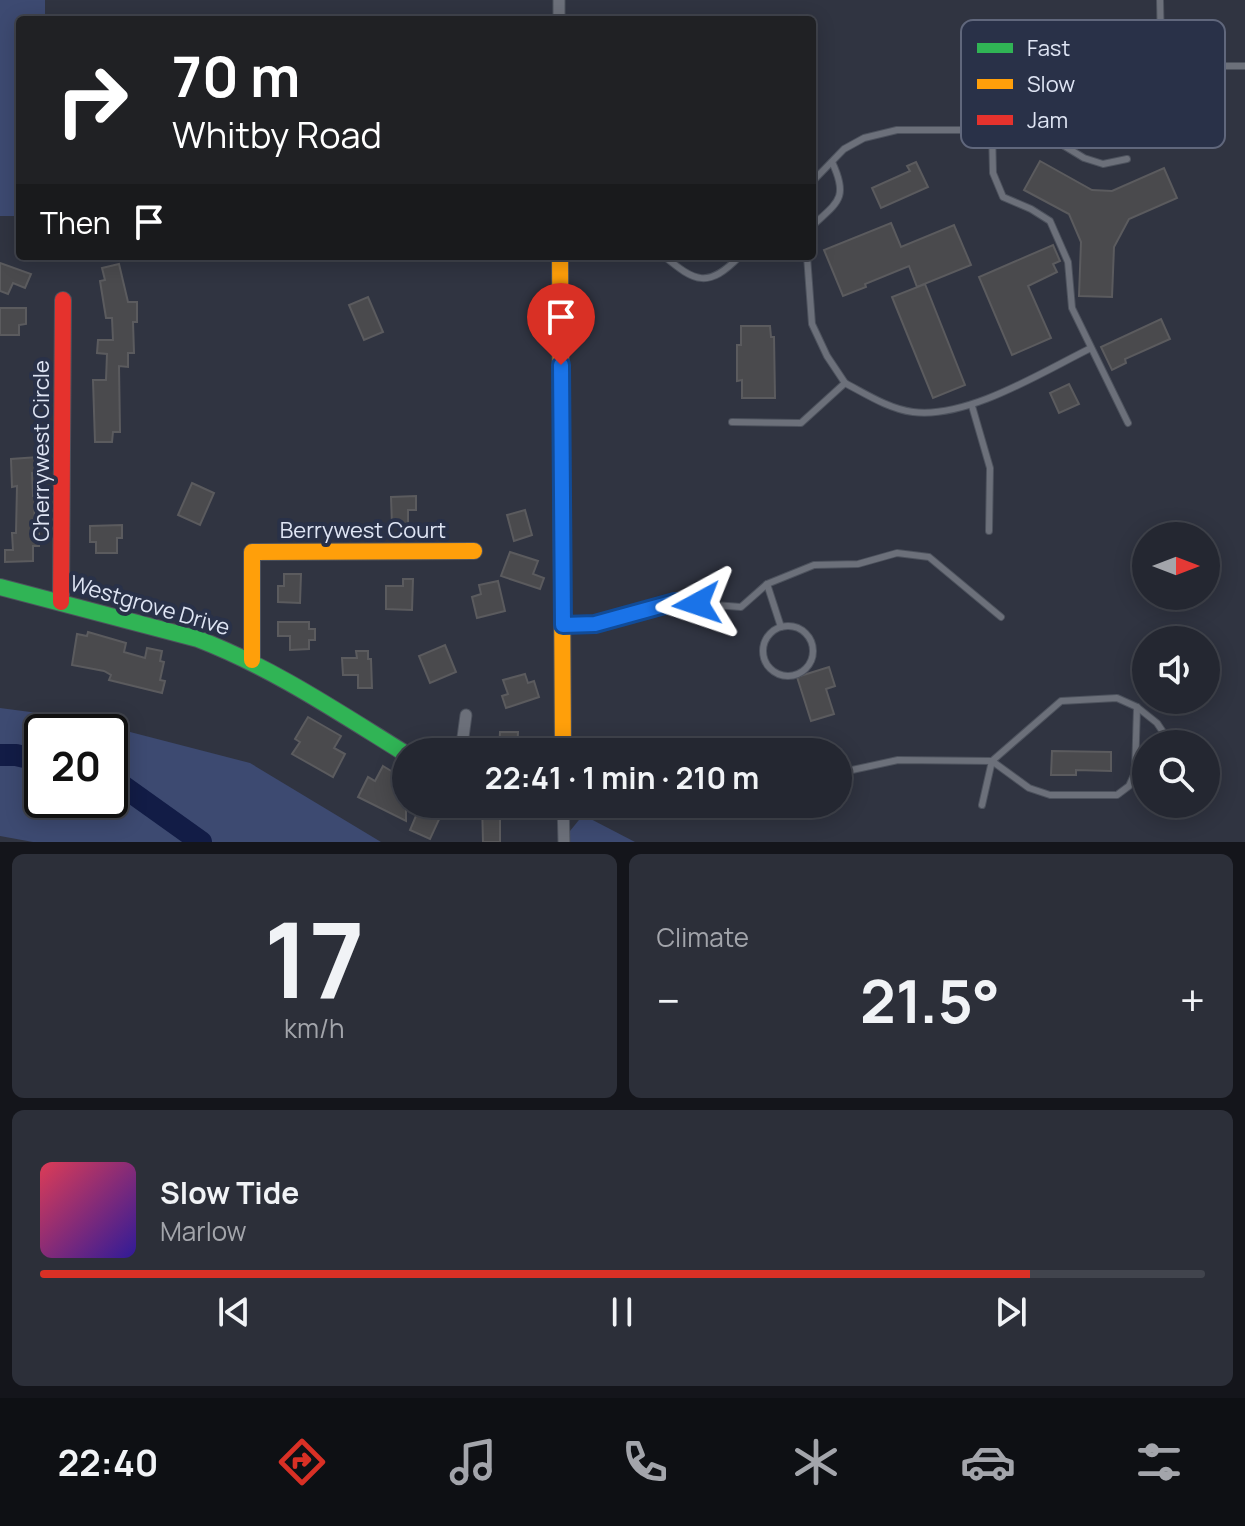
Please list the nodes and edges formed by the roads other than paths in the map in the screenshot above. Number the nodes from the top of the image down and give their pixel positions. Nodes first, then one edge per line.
1 (1160, 0) edge
2 (1160, 20) edge
3 (961, 130) edge
4 (992, 148) edge
5 (1068, 148) edge
6 (1127, 159) dead end
7 (832, 162) junction
8 (816, 178) edge
9 (816, 222) edge
10 (560, 260) edge
11 (669, 260) edge
12 (735, 260) edge
13 (807, 260) edge
14 (63, 300) dead end
15 (1091, 348) junction
16 (845, 383) junction
17 (972, 406) junction
18 (732, 422) dead end
19 (1128, 423) dead end
20 (989, 531) dead end
21 (474, 551) dead end
22 (767, 584) junction
23 (0, 587) edge
24 (61, 602) junction
25 (1001, 617) dead end
26 (563, 625) junction
27 (781, 627) junction
28 (252, 660) junction
29 (1132, 705) edge
30 (1137, 714) edge
31 (1146, 714) edge
32 (466, 715) dead end
33 (1162, 730) edge
34 (463, 738) edge
35 (563, 738) edge
36 (392, 745) edge
37 (992, 761) junction
38 (852, 770) edge
39 (982, 805) dead end
40 (563, 818) edge
41 (564, 842) edge

1 - 2 lane
3 - 7 lane
4 - 15 lane
5 - 6 lane
7 - 8 lane
7 - 9 lane
10 - 26 street
11 - 12 lane
13 - 16 lane
14 - 24 street, Cherrywest Circle
15 - 17 lane
15 - 19 lane
16 - 17 lane
16 - 18 lane
17 - 20 lane
21 - 28 street, Berrywest Court
22 - 25 lane
22 - 26 lane
22 - 27 lane
23 - 24 street, Westgrove Drive
24 - 28 street, Westgrove Drive
26 - 35 street
27 - 27 lane
28 - 36 street, Westgrove Drive
29 - 37 lane
30 - 37 lane
31 - 33 lane
32 - 34 street
37 - 38 lane
37 - 39 lane
40 - 41 street

